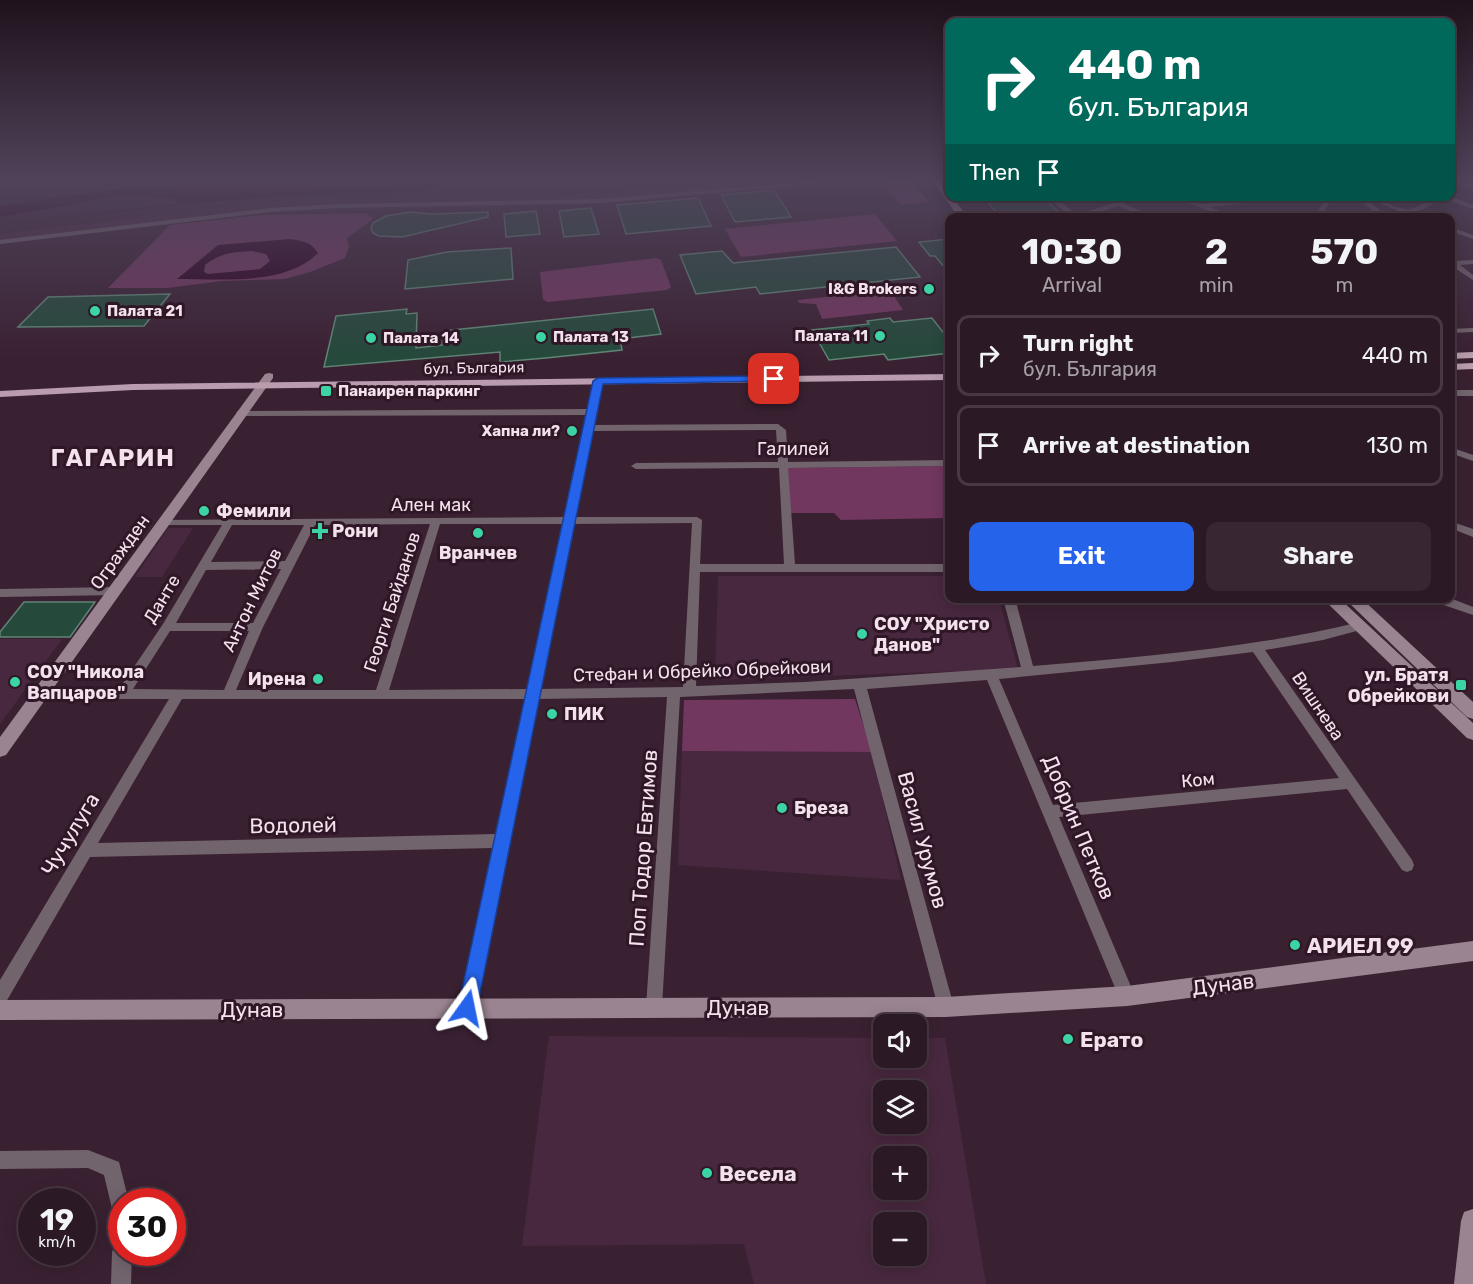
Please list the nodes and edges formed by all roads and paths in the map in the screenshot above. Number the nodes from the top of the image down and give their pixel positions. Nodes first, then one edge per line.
1 (35, 238) edge
2 (0, 242) edge
3 (1473, 262) edge
4 (1455, 263) edge
5 (1455, 265) edge
6 (1473, 278) edge
7 (1473, 330) edge
8 (1455, 331) edge
9 (1473, 355) edge
10 (1455, 356) edge
11 (1473, 366) edge
12 (1455, 367) edge
13 (945, 368) edge
14 (945, 377) edge
15 (265, 381) junction
16 (598, 381) junction
17 (0, 383) edge
18 (1455, 393) edge
19 (1473, 393) edge
20 (0, 394) edge
21 (591, 412) junction
22 (241, 414) junction
23 (588, 428) junction
24 (1455, 452) edge
25 (1473, 458) edge
26 (945, 464) edge
27 (636, 466) dead end
28 (782, 466) junction
29 (436, 521) junction
30 (570, 521) junction
31 (166, 522) junction
32 (230, 522) junction
33 (311, 522) junction
34 (1455, 526) edge
35 (1473, 533) edge
36 (288, 565) junction
37 (203, 566) junction
38 (790, 567) junction
39 (696, 568) junction
40 (945, 568) edge
41 (116, 591) junction
42 (0, 593) edge
43 (1010, 603) edge
44 (1335, 603) edge
45 (1356, 603) edge
46 (1450, 603) edge
47 (1473, 611) edge
48 (1360, 626) junction
49 (167, 627) junction
50 (257, 627) junction
51 (1257, 648) junction
52 (1028, 672) junction
53 (991, 675) junction
54 (859, 684) junction
55 (689, 692) junction
56 (534, 693) junction
57 (674, 693) junction
58 (42, 694) junction
59 (123, 694) junction
60 (228, 694) junction
61 (381, 694) junction
62 (178, 695) junction
63 (1473, 712) edge
64 (1473, 734) edge
65 (0, 750) edge
66 (1349, 783) junction
67 (1050, 812) junction
68 (503, 842) junction
69 (85, 850) junction
70 (1407, 865) dead end
71 (1473, 951) edge
72 (0, 996) edge
73 (1127, 996) junction
74 (654, 1007) junction
75 (946, 1007) junction
76 (467, 1008) junction
77 (0, 1010) edge
78 (0, 1160) edge
79 (116, 1188) edge
80 (1473, 1221) edge
81 (122, 1266) edge
82 (121, 1284) edge
83 (1467, 1284) edge

1 - 2 street
3 - 4 street
5 - 6 street
7 - 8 street
9 - 10 main road
11 - 12 main road
13 - 15 main road
14 - 16 main road, бул. България
15 - 16 main road, бул. България
15 - 17 main road
15 - 20 main road, бул. България
15 - 22 street, Огражден
16 - 21 street
18 - 19 street
21 - 22 street
21 - 23 street
22 - 31 street, Огражден
23 - 28 street
23 - 30 street
24 - 25 street
26 - 28 street, Галилей
27 - 28 street, Галилей
28 - 38 street
29 - 30 street, Ален мак
29 - 33 street, Ален мак
29 - 61 street, Георги Байданов
30 - 39 street, Ален мак
30 - 56 street
31 - 32 street, Ален мак
31 - 41 street, Огражден
32 - 33 street, Ален мак
32 - 37 street, Данте
33 - 36 street, Антон Митов
34 - 35 street
36 - 37 street
36 - 50 street, Антон Митов
37 - 49 street, Данте
38 - 39 street
38 - 40 street
39 - 55 street
41 - 42 street
41 - 58 street, Огражден
43 - 52 street
44 - 48 street
45 - 63 street
46 - 47 street
48 - 51 street, Стефан и Обрейко Обрейкови
48 - 64 street
49 - 50 street
49 - 59 street, Данте
50 - 60 street, Антон Митов
51 - 52 street, Стефан и Обрейко Обрейкови
51 - 66 street, Вишнева
52 - 53 street, Стефан и Обрейко Обрейкови
53 - 54 street, Стефан и Обрейко Обрейкови
53 - 67 street, Добрин Петков
54 - 55 street, Стефан и Обрейко Обрейкови
54 - 75 street, Васил Урумов
55 - 57 street, Стефан и Обрейко Обрейкови
56 - 57 street, Стефан и Обрейко Обрейкови
56 - 61 street, Стефан и Обрейко Обрейкови
56 - 68 street
57 - 74 street, Поп Тодор Евтимов
58 - 59 street, Стефан и Обрейко Обрейкови
58 - 65 street, Огражден
59 - 62 street, Стефан и Обрейко Обрейкови
60 - 61 street, Стефан и Обрейко Обрейкови
60 - 62 street, Стефан и Обрейко Обрейкови
62 - 69 street, Чучулуга
66 - 67 street, Ком
66 - 70 street, Вишнева
67 - 73 street, Добрин Петков
68 - 69 street, Водолей
68 - 76 street
69 - 72 street, Чучулуга
71 - 73 street, Дунав
73 - 75 street, Дунав
74 - 75 street, Дунав
74 - 76 street, Дунав
76 - 77 street, Дунав
78 - 79 street
80 - 83 street
81 - 82 street

